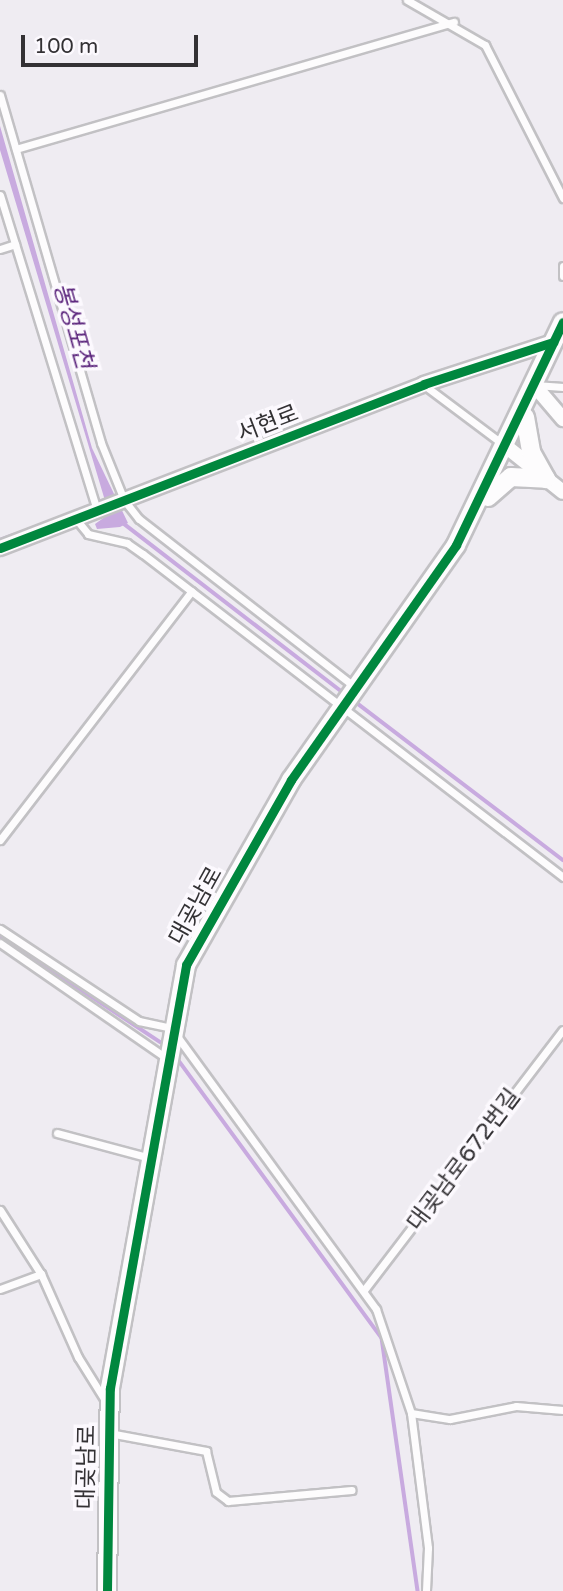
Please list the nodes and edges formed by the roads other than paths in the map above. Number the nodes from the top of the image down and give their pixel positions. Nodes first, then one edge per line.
1 (407, 0) edge
2 (454, 22) junction
3 (0, 95) edge
4 (16, 149) junction
5 (0, 195) edge
6 (563, 198) edge
7 (15, 244) junction
8 (0, 248) edge
9 (563, 266) edge
10 (563, 276) edge
11 (563, 322) edge
12 (553, 342) junction
13 (424, 384) junction
14 (534, 385) junction
15 (563, 387) edge
16 (524, 409) junction
17 (563, 419) edge
18 (508, 448) junction
19 (546, 478) junction
20 (563, 492) edge
21 (122, 501) junction
22 (477, 509) junction
23 (97, 510) junction
24 (76, 519) junction
25 (0, 548) edge
26 (192, 590) junction
27 (350, 698) junction
28 (0, 840) edge
29 (563, 877) edge
30 (0, 929) edge
31 (0, 943) edge
32 (172, 1028) junction
33 (563, 1030) edge
34 (167, 1059) junction
35 (57, 1133) dead end
36 (154, 1160) junction
37 (0, 1210) edge
38 (41, 1274) junction
39 (0, 1289) edge
40 (364, 1290) junction
41 (108, 1405) junction
42 (563, 1410) edge
43 (411, 1413) junction
44 (105, 1433) junction
45 (352, 1490) dead end
46 (107, 1591) edge
47 (426, 1591) edge

1 - 2 lane
2 - 4 lane
2 - 6 lane
3 - 4 lane
4 - 21 lane
5 - 7 lane
7 - 8 lane
7 - 23 lane
9 - 10 lane
11 - 12 street, 대곶남로
12 - 13 street, 서현로
12 - 14 street, 대곶남로
13 - 18 lane
13 - 21 street, 서현로
14 - 15 lane
14 - 16 street, 대곶남로
14 - 17 street
16 - 18 street, 대곶남로
16 - 19 street
18 - 19 street
18 - 22 street, 대곶남로
19 - 20 street
19 - 22 street
21 - 23 street, 서현로
21 - 27 lane
22 - 27 street, 대곶남로
23 - 24 street, 서현로
24 - 25 street, 서현로
24 - 26 lane
26 - 27 lane
26 - 28 lane
27 - 29 lane
27 - 32 street, 대곶남로
30 - 32 lane
31 - 34 lane
32 - 34 street, 대곶남로
32 - 40 lane
33 - 40 lane, 대곶남로672번길
34 - 36 street, 대곶남로
35 - 36 lane
36 - 41 street, 대곶남로
37 - 38 lane
38 - 39 lane
38 - 41 lane
40 - 43 lane
41 - 44 street, 대곶남로
42 - 43 lane
43 - 47 lane
44 - 45 lane, 대곶남로
44 - 46 street, 대곶남로

